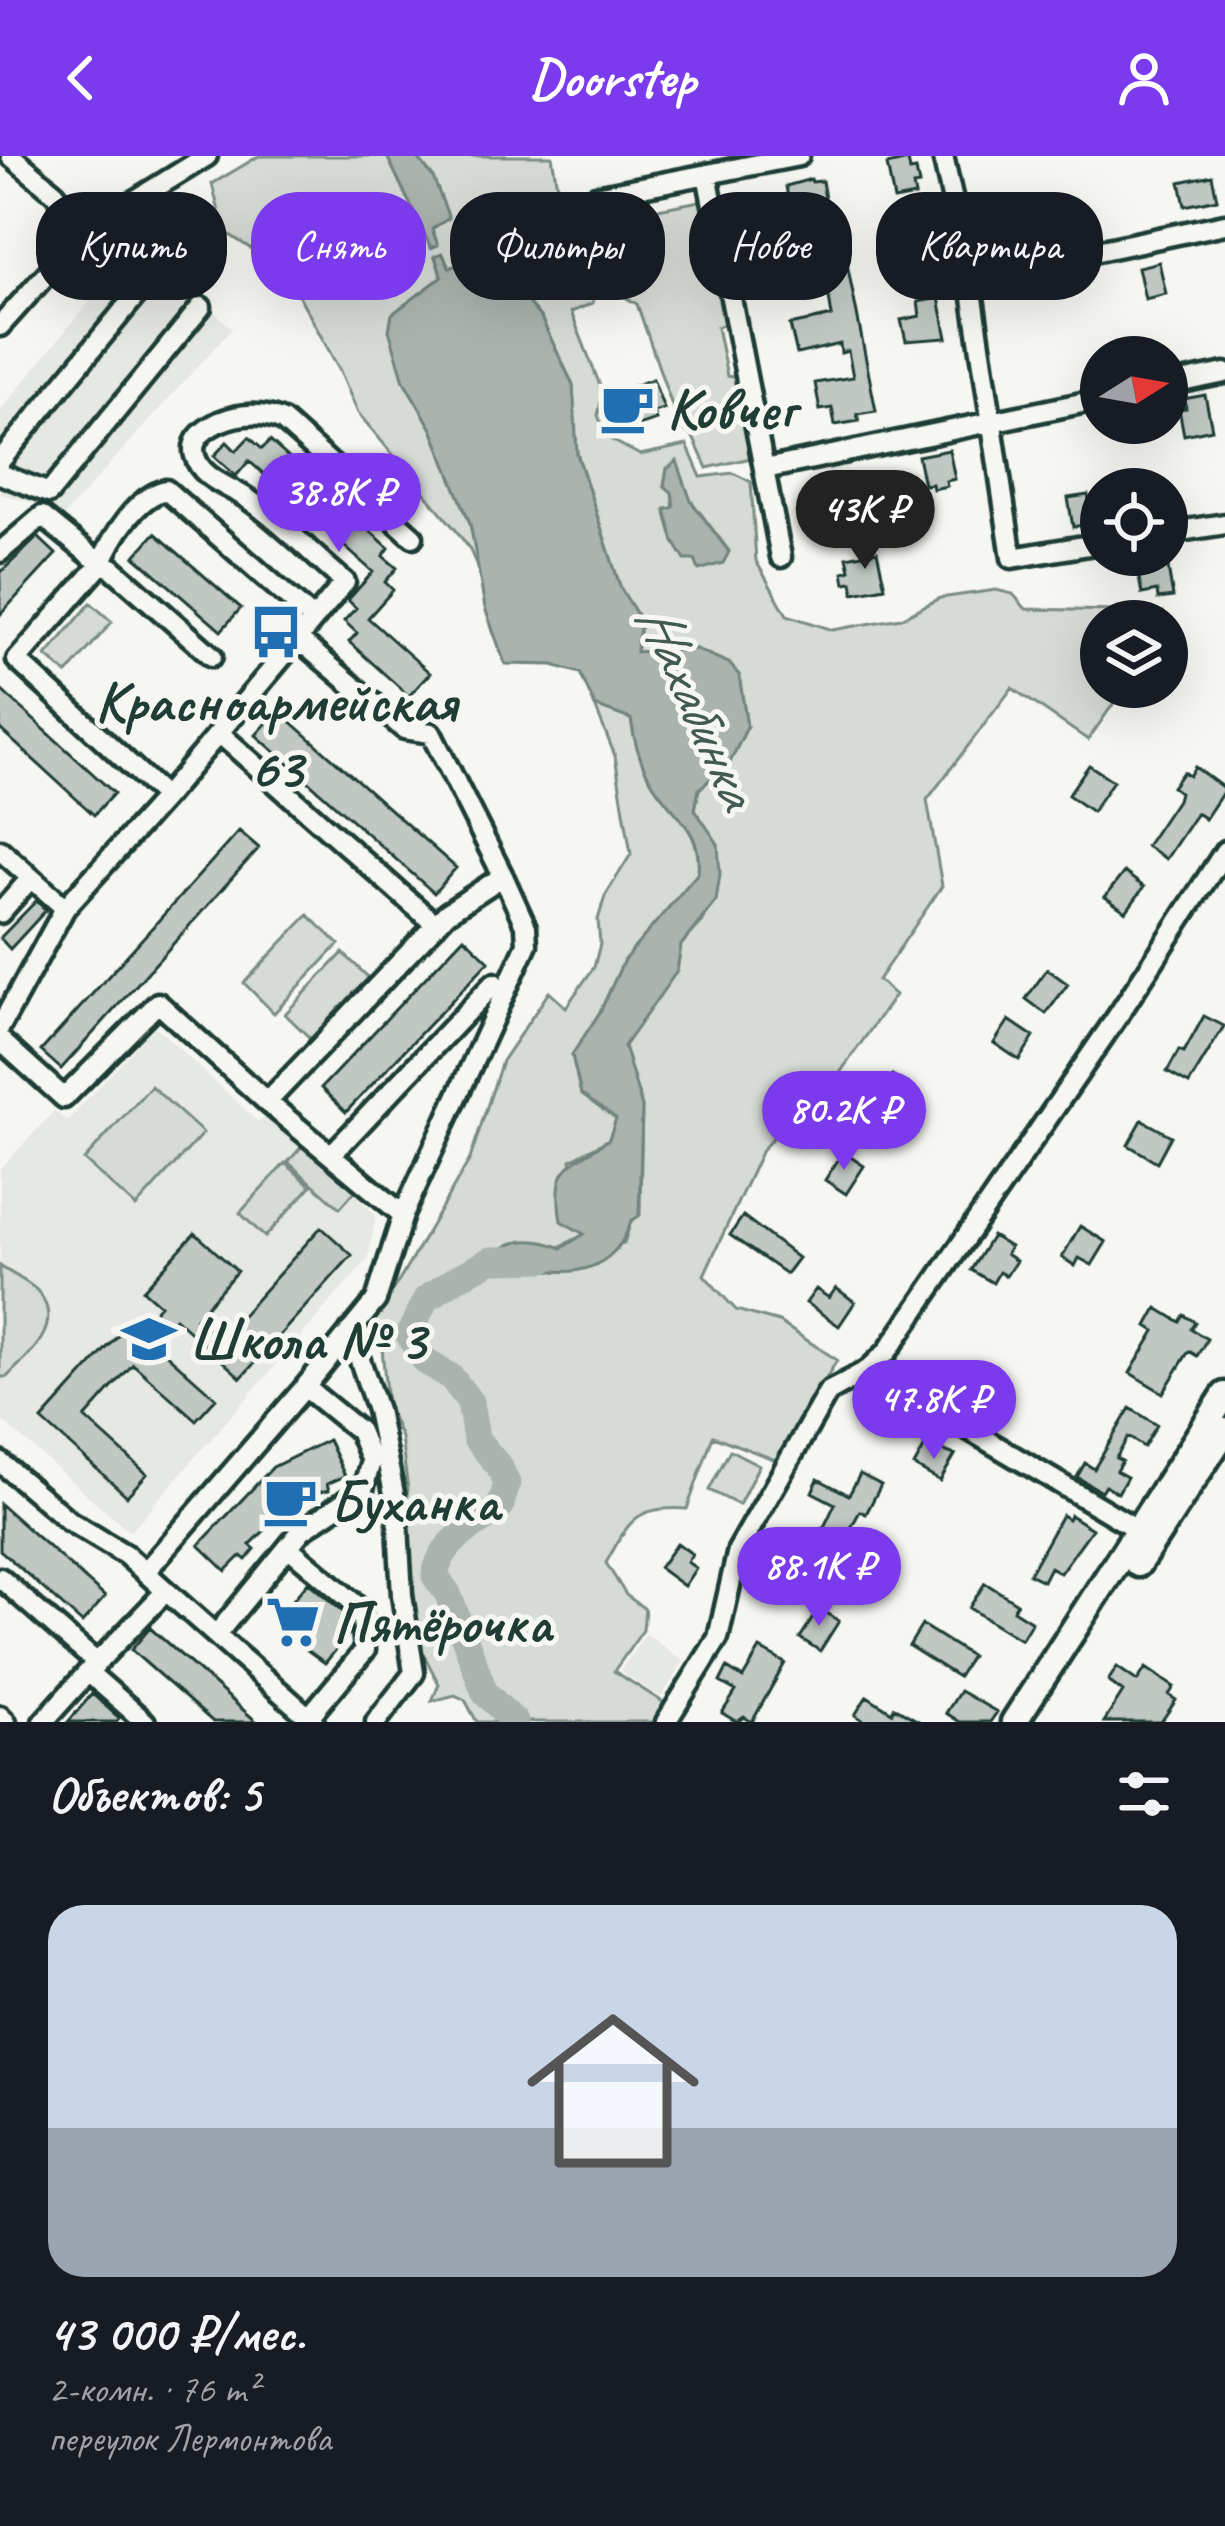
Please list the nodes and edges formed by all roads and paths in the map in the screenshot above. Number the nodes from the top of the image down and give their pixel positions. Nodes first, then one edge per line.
1 (207, 156) edge
2 (799, 156) edge
3 (943, 156) edge
4 (15, 158) edge
5 (707, 174) junction
6 (54, 192) edge
7 (153, 192) edge
8 (616, 192) edge
9 (951, 192) edge
10 (1225, 224) edge
11 (1103, 250) edge
12 (36, 286) edge
13 (132, 300) edge
14 (973, 300) edge
15 (201, 307) dead end
16 (0, 326) edge
17 (1225, 373) edge
18 (1188, 381) edge
19 (1080, 403) edge
20 (992, 421) junction
21 (0, 461) edge
22 (764, 469) junction
23 (0, 474) edge
24 (1225, 524) edge
25 (1188, 530) edge
26 (413, 537) dead end
27 (1080, 547) edge
28 (0, 552) edge
29 (781, 556) dead end
30 (101, 564) junction
31 (313, 620) junction
32 (298, 640) junction
33 (212, 656) dead end
34 (219, 733) junction
35 (165, 797) junction
36 (0, 850) edge
37 (1225, 851) edge
38 (503, 876) junction
39 (31, 878) junction
40 (64, 908) junction
41 (0, 913) edge
42 (436, 925) junction
43 (494, 983) dead end
44 (0, 1027) edge
45 (0, 1040) edge
46 (267, 1102) junction
47 (331, 1155) junction
48 (403, 1215) junction
49 (350, 1331) junction
50 (868, 1370) junction
51 (305, 1387) junction
52 (1225, 1395) edge
53 (1225, 1431) edge
54 (0, 1462) edge
55 (1140, 1531) junction
56 (288, 1547) junction
57 (146, 1570) junction
58 (0, 1578) edge
59 (166, 1591) junction
60 (216, 1635) junction
61 (92, 1667) junction
62 (311, 1719) edge
63 (43, 1722) edge
64 (145, 1722) edge
65 (376, 1722) edge
66 (666, 1722) edge
67 (1014, 1722) edge
68 (1034, 1722) edge

1 - 7 street
2 - 5 street
3 - 9 street
4 - 6 street
5 - 8 street
5 - 22 street
10 - 11 street
12 - 16 street
13 - 21 street
14 - 20 street
15 - 23 street
17 - 18 street
19 - 20 street
20 - 22 street
20 - 27 street
22 - 29 street
24 - 25 street
26 - 31 street
28 - 30 street
30 - 31 street
30 - 33 street
30 - 35 street
31 - 32 street
32 - 34 street
32 - 38 street
34 - 35 street
34 - 42 street
35 - 40 street
36 - 39 street
37 - 50 street
38 - 42 street
38 - 48 street
39 - 40 street
39 - 41 street
40 - 44 street
42 - 46 street
43 - 47 street
45 - 46 street
46 - 47 street
47 - 48 street
48 - 49 street
49 - 51 street
49 - 65 street
50 - 55 street
50 - 66 street
51 - 56 street
51 - 57 street
52 - 55 main road
53 - 68 main road
54 - 57 street
55 - 67 main road
56 - 60 street
56 - 62 street
57 - 59 street
58 - 61 street
59 - 60 street
59 - 61 street
60 - 62 street
61 - 63 street
61 - 64 street

